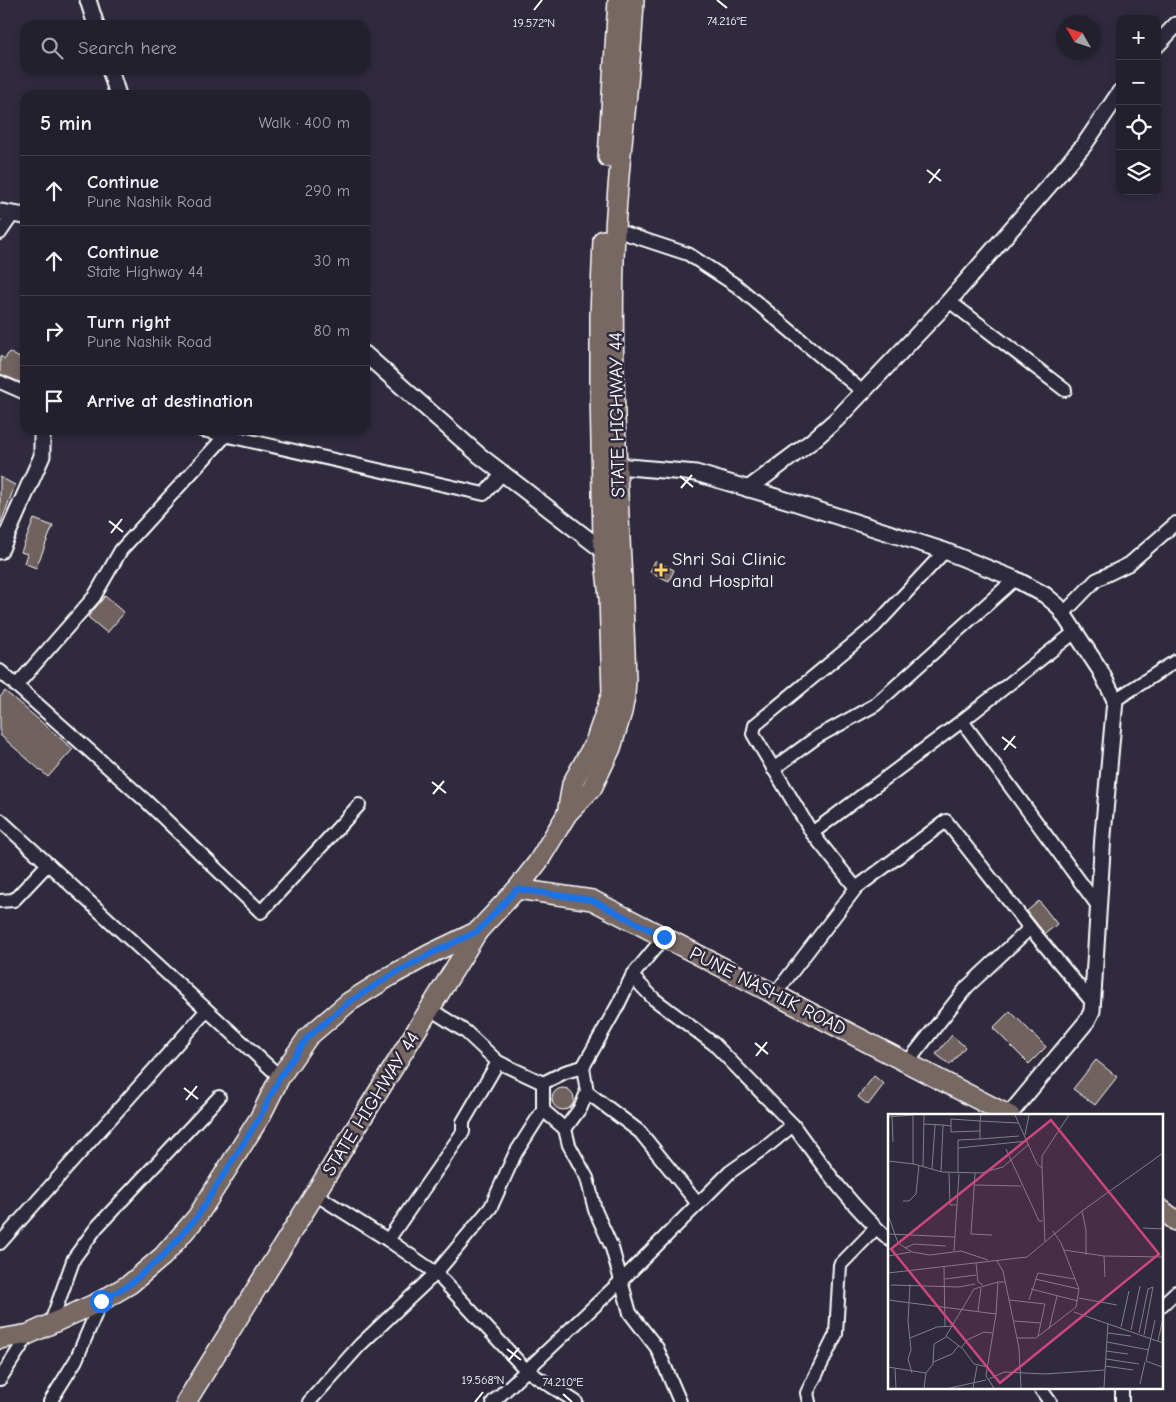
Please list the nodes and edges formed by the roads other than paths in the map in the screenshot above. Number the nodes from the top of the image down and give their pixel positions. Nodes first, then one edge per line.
1 (88, 0) edge
2 (618, 0) edge
3 (634, 0) edge
4 (94, 20) edge
5 (625, 20) junction
6 (1176, 24) edge
7 (1161, 41) edge
8 (112, 75) edge
9 (116, 90) edge
10 (1116, 98) edge
11 (616, 143) junction
12 (13, 214) edge
13 (615, 230) junction
14 (0, 233) edge
15 (949, 301) junction
16 (370, 358) edge
17 (0, 382) edge
18 (20, 390) edge
19 (1065, 390) dead end
20 (863, 392) junction
21 (42, 435) edge
22 (226, 435) joint
23 (609, 465) junction
24 (502, 474) junction
25 (748, 488) junction
26 (1176, 524) edge
27 (0, 550) edge
28 (946, 551) junction
29 (613, 552) junction
30 (1015, 579) junction
31 (1063, 614) junction
32 (1075, 632) junction
33 (1176, 661) edge
34 (0, 671) edge
35 (16, 686) junction
36 (1114, 700) junction
37 (962, 721) junction
38 (772, 769) junction
39 (360, 805) dead end
40 (0, 820) edge
41 (812, 834) junction
42 (48, 864) junction
43 (856, 888) junction
44 (517, 889) junction
45 (0, 901) edge
46 (1098, 906) junction
47 (1030, 928) junction
48 (478, 931) junction
49 (664, 937) junction
50 (632, 976) junction
51 (775, 994) junction
52 (1093, 1003) junction
53 (430, 1009) junction
54 (206, 1011) junction
55 (498, 1062) junction
56 (907, 1062) junction
57 (583, 1067) junction
58 (280, 1077) junction
59 (543, 1083) junction
60 (587, 1092) junction
61 (219, 1097) dead end
62 (544, 1110) junction
63 (1008, 1114) edge
64 (1011, 1114) edge
65 (793, 1125) junction
66 (565, 1129) junction
67 (315, 1194) junction
68 (698, 1204) junction
69 (1164, 1211) edge
70 (1176, 1220) edge
71 (876, 1228) junction
72 (888, 1238) edge
73 (388, 1240) junction
74 (0, 1243) edge
75 (436, 1273) junction
76 (621, 1281) junction
77 (1176, 1292) edge
78 (101, 1301) junction
79 (1164, 1303) edge
80 (50, 1325) junction
81 (29, 1334) junction
82 (0, 1340) edge
83 (526, 1370) junction
84 (0, 1379) edge
85 (677, 1400) edge
86 (50, 1402) edge
87 (186, 1402) edge
88 (310, 1402) edge
89 (493, 1402) edge
90 (576, 1402) edge
91 (810, 1402) edge

1 - 4 street
2 - 5 main road, STATE HIGHWAY 44
3 - 5 main road, STATE HIGHWAY 44
5 - 11 main road, STATE HIGHWAY 44
6 - 7 street
8 - 9 street
10 - 15 street
11 - 13 main road, STATE HIGHWAY 44
11 - 23 main road, STATE HIGHWAY 44
12 - 14 street
13 - 20 street
13 - 23 main road, STATE HIGHWAY 44
15 - 19 street
15 - 20 street
16 - 24 street
17 - 18 street
20 - 25 street
21 - 27 street
22 - 24 street
22 - 35 street
23 - 25 street
23 - 29 main road, STATE HIGHWAY 44
24 - 29 street
25 - 28 street
26 - 31 street
28 - 30 street
28 - 38 street
29 - 44 main road, STATE HIGHWAY 44
30 - 31 street
30 - 38 street
31 - 32 street
32 - 36 street
32 - 37 street
33 - 36 street
34 - 35 street
35 - 39 street
36 - 46 street
37 - 41 street
37 - 46 street
38 - 41 street
40 - 42 street
41 - 43 street
42 - 45 street
42 - 54 street
43 - 47 street
43 - 51 street
44 - 48 main road, STATE HIGHWAY 44
44 - 49 main road, PUNE NASHIK ROAD
46 - 52 street
47 - 52 street
47 - 56 street
48 - 53 main road, STATE HIGHWAY 44
48 - 58 main road
49 - 50 street
49 - 51 main road, PUNE NASHIK ROAD
50 - 57 street
50 - 65 street
51 - 56 main road, PUNE NASHIK ROAD
52 - 64 street
53 - 55 street
53 - 67 main road, STATE HIGHWAY 44
54 - 58 street
54 - 74 street
55 - 59 street
55 - 73 street
56 - 63 main road, PUNE NASHIK ROAD
57 - 59 street
57 - 60 street
58 - 78 main road
59 - 62 street
60 - 66 street
60 - 68 street
61 - 80 street
62 - 66 street
62 - 75 street
65 - 68 street
65 - 71 street
66 - 76 street
67 - 73 street
67 - 87 main road, STATE HIGHWAY 44
68 - 76 street
69 - 70 main road
71 - 72 street
71 - 91 street
73 - 75 street
75 - 83 street
75 - 88 street
76 - 83 street
76 - 85 street
77 - 79 street
78 - 80 main road
78 - 86 street
80 - 81 main road
81 - 82 main road
81 - 84 street
83 - 89 street
83 - 90 street

